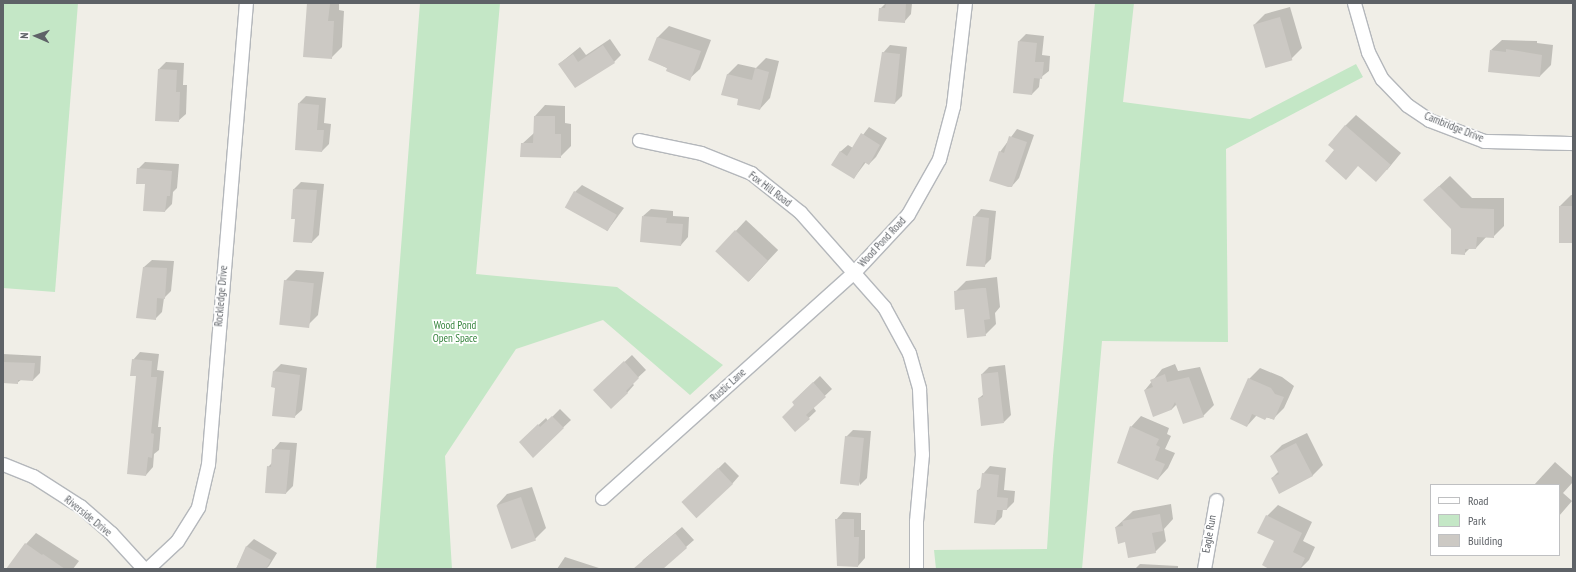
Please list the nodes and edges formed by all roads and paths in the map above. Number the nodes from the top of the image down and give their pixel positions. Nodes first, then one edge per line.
1 (246, 3) edge
2 (965, 3) edge
3 (1354, 3) edge
4 (639, 140) dead end
5 (1573, 143) edge
6 (854, 272) junction
7 (3, 464) edge
8 (602, 498) dead end
9 (1216, 500) dead end
10 (145, 569) edge
11 (916, 569) edge
12 (1204, 569) edge

1 - 10 street, Rockledge Drive
2 - 6 street, Wood Pond Road
3 - 5 street, Cambridge Drive
4 - 6 street, Fox Hill Road
6 - 8 street, Rustic Lane
6 - 11 street, Wood Pond Road
7 - 10 street, Riverside Drive
9 - 12 street, Eagle Run

